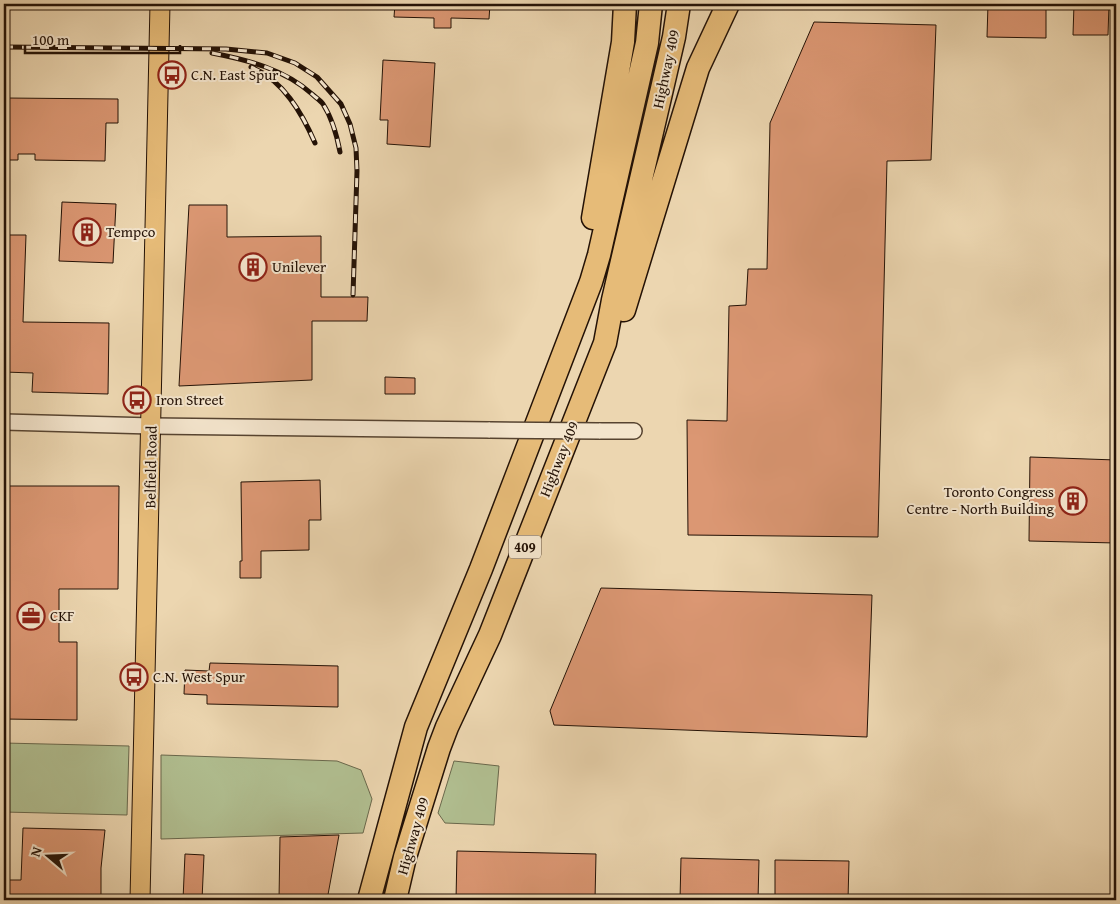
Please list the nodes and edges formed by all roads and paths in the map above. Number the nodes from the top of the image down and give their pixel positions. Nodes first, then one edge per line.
1 (160, 4) edge
2 (625, 4) edge
3 (651, 4) edge
4 (679, 4) edge
5 (728, 4) edge
6 (591, 282) junction
7 (605, 344) junction
8 (4, 422) edge
9 (152, 426) junction
10 (634, 431) dead end
11 (140, 900) edge
12 (369, 900) edge
13 (395, 900) edge

1 - 9 main road, Belfield Road
2 - 6 highway
3 - 6 highway, Highway 409 / 409
4 - 7 highway, Highway 409 / 409
5 - 7 highway
6 - 12 highway, Highway 409 / 409
7 - 13 highway, Highway 409 / 409
8 - 9 street
9 - 10 street, bridge
9 - 11 main road, Belfield Road

